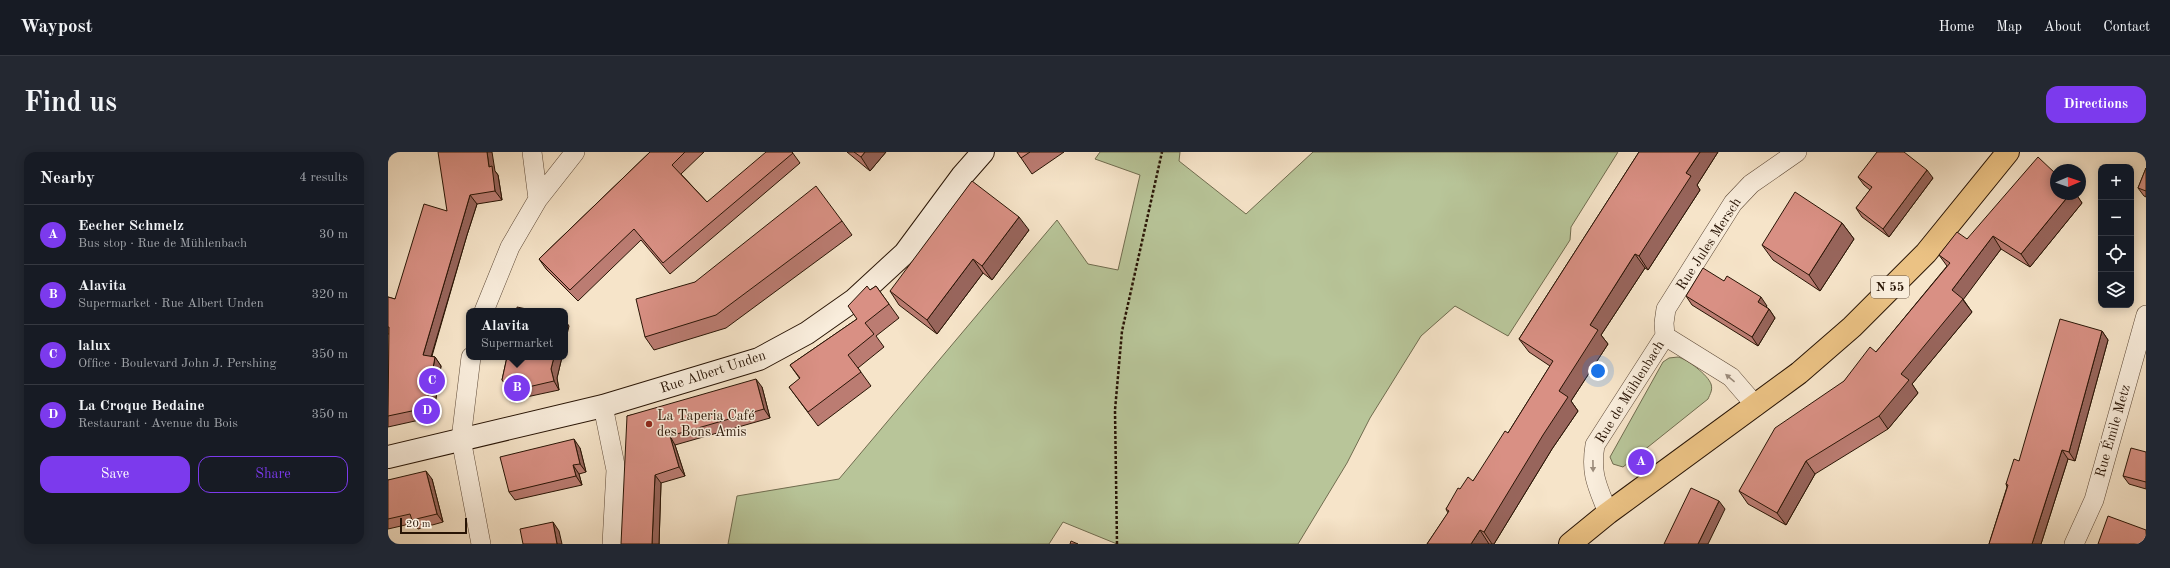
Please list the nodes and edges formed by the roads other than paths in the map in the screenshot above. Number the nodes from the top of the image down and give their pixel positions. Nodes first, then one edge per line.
1 (532, 152) edge
2 (575, 152) edge
3 (983, 152) edge
4 (1797, 152) edge
5 (2008, 152) edge
6 (538, 199) junction
7 (485, 308) edge
8 (2146, 315) edge
9 (1665, 336) junction
10 (471, 360) edge
11 (604, 406) junction
12 (1756, 406) junction
13 (461, 439) junction
14 (388, 457) edge
15 (1608, 513) junction
16 (481, 544) edge
17 (612, 544) edge
18 (1570, 544) edge
19 (2074, 544) edge

1 - 6 street
2 - 6 street
3 - 11 main road, Rue Albert Unden
4 - 9 street, Rue Jules Mersch
5 - 12 main road, N 55
6 - 7 street
8 - 19 street, Rue Émile Metz
12 -> 9 street, Rue de Mühlenbach
9 -> 15 street, Rue de Mühlenbach
10 - 13 street
11 - 13 main road, Rue Albert Unden
11 - 17 street
12 - 15 main road, N 55
13 - 14 main road, Rue Albert Unden
13 - 16 street
15 - 18 main road, N 55

